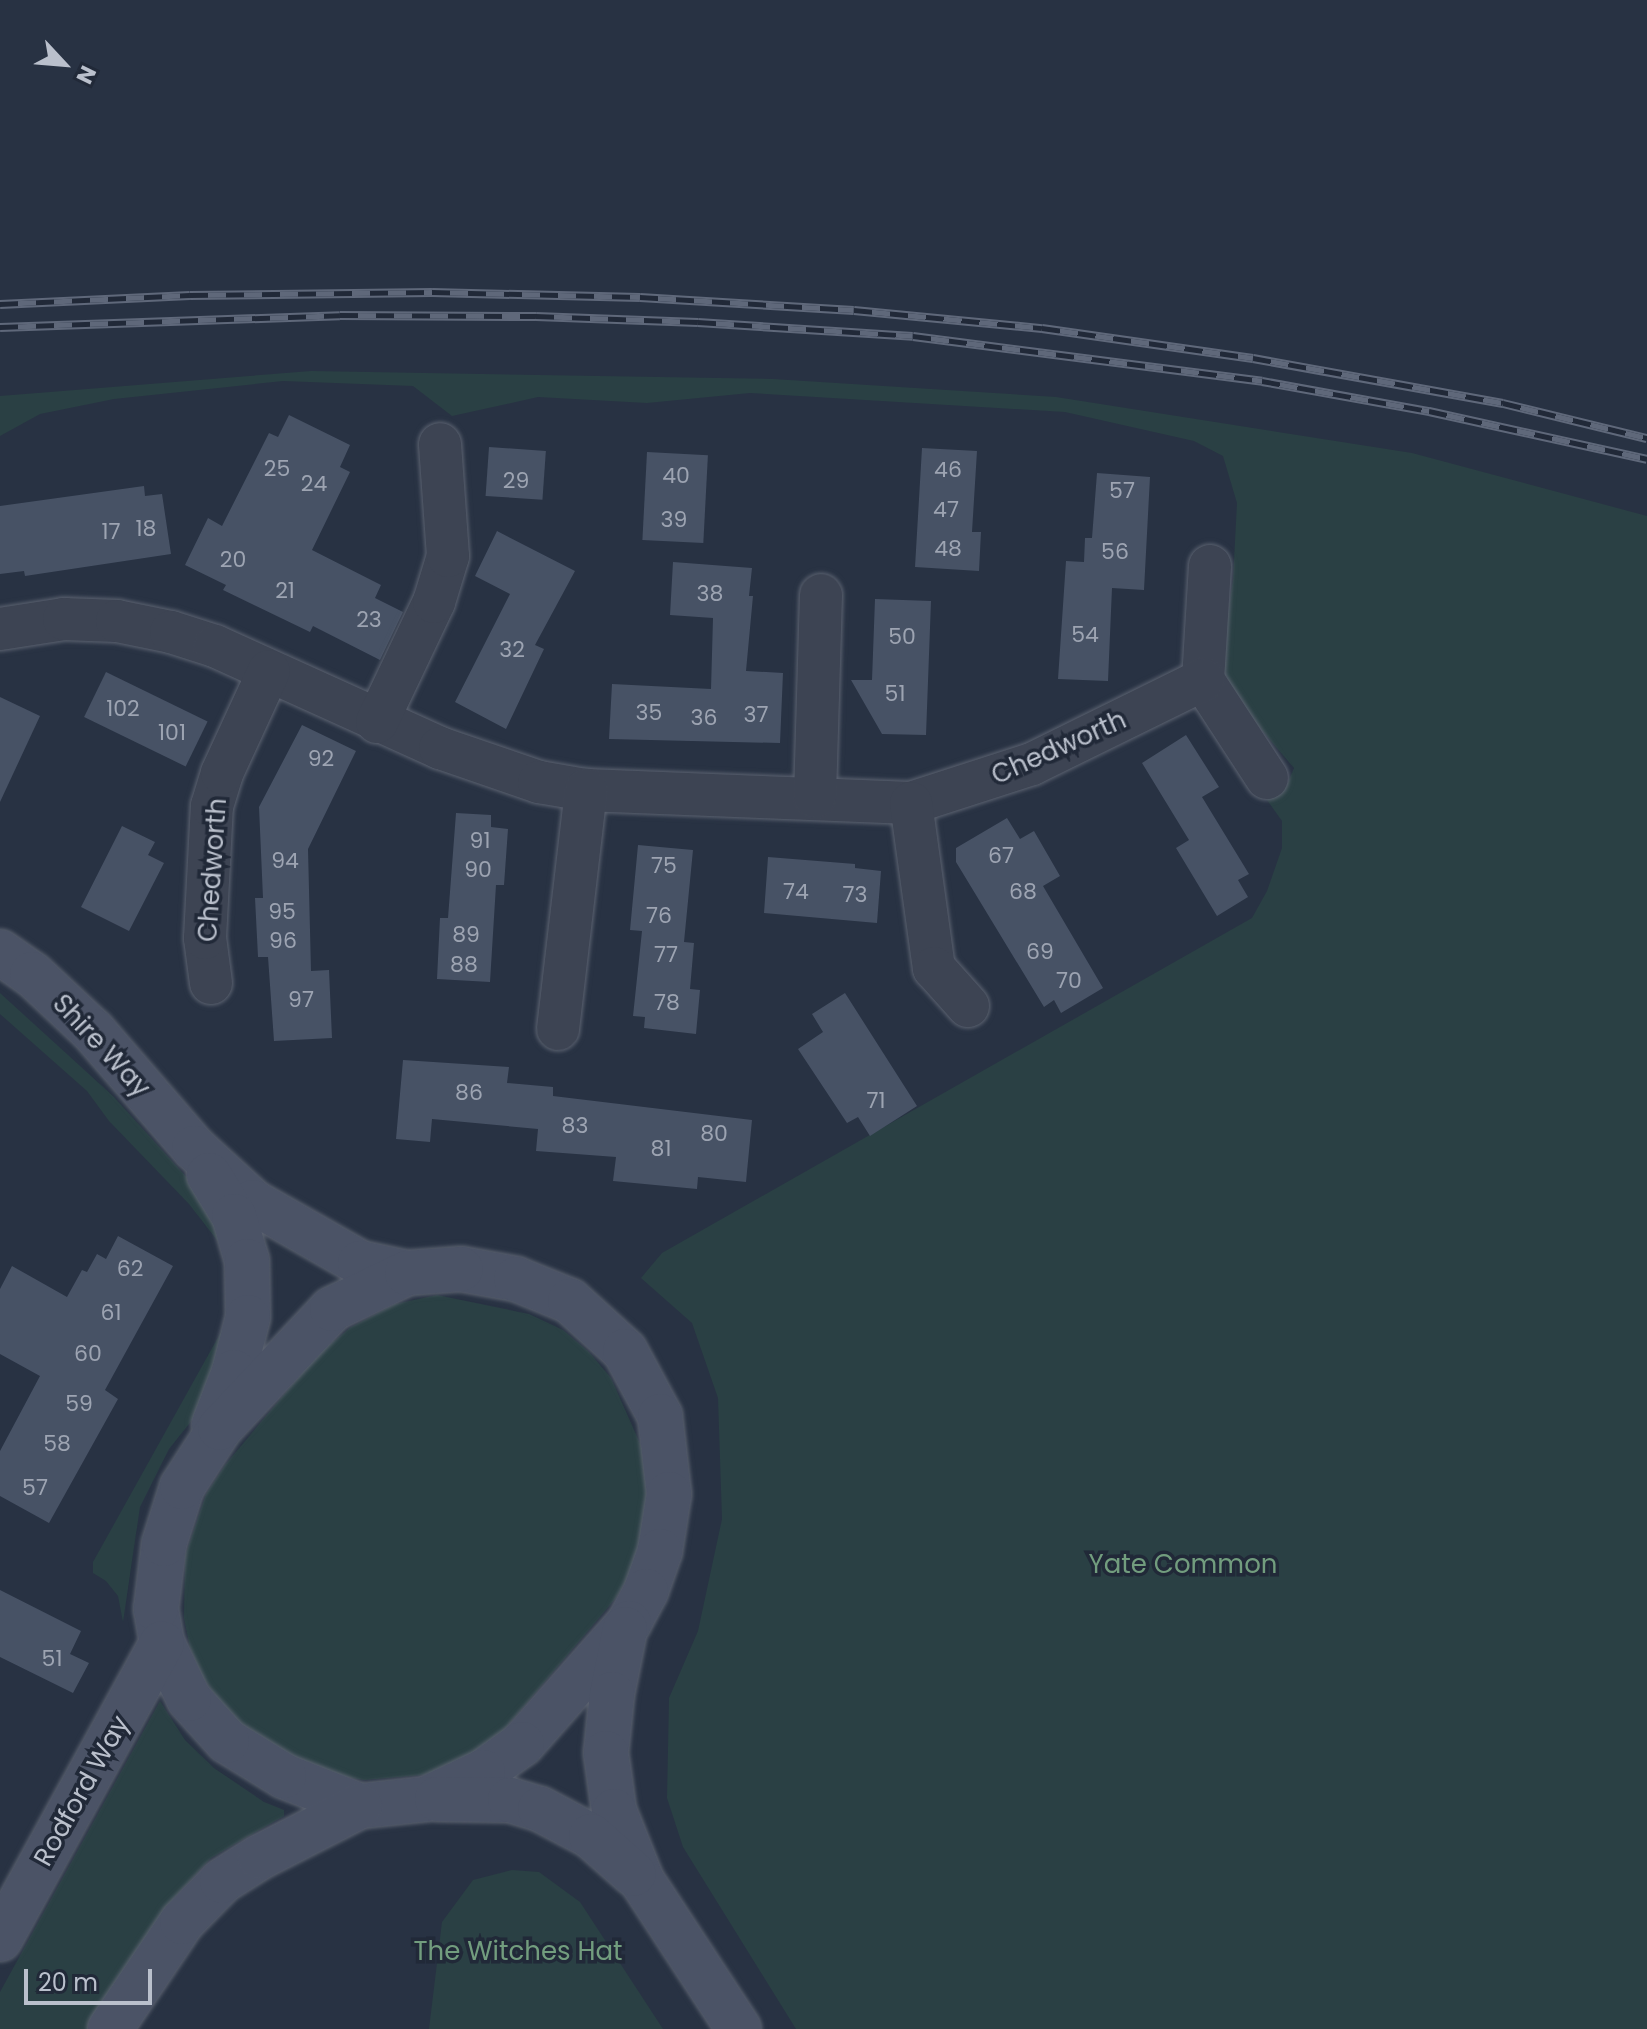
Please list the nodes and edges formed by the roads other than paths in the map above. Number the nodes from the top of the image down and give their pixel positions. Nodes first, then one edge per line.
1 (440, 444) dead end
2 (1210, 566) dead end
3 (821, 595) dead end
4 (0, 629) edge
5 (269, 671) junction
6 (1203, 680) junction
7 (377, 722) junction
8 (1267, 778) dead end
9 (586, 790) junction
10 (815, 797) junction
11 (911, 803) junction
12 (0, 952) edge
13 (211, 983) dead end
14 (968, 1006) dead end
15 (558, 1029) dead end
16 (194, 1148) junction
17 (407, 1273) junction
18 (199, 1462) junction
19 (625, 1627) junction
20 (162, 1643) junction
21 (426, 1799) junction
22 (360, 1806) junction
23 (642, 1881) junction
24 (0, 1939) edge
25 (110, 2029) edge
26 (739, 2029) edge

1 - 7 street
2 - 6 street
3 - 10 street
4 - 5 street, Chedworth
5 - 7 street, Chedworth
5 - 13 street, Chedworth
6 - 8 street
6 - 11 street, Chedworth
7 - 9 street, Chedworth
9 - 10 street, Chedworth
9 - 15 street
10 - 11 street, Chedworth
11 - 14 street
12 - 16 street, Shire Way
16 - 17 street, Shire Way
16 - 18 street, Shire Way
17 - 18 street
17 - 19 street
18 - 20 street
19 - 21 street
19 - 23 street
20 - 22 street
20 - 24 street, Rodford Way
21 - 22 street
21 - 23 street
22 - 25 street
23 - 26 street

